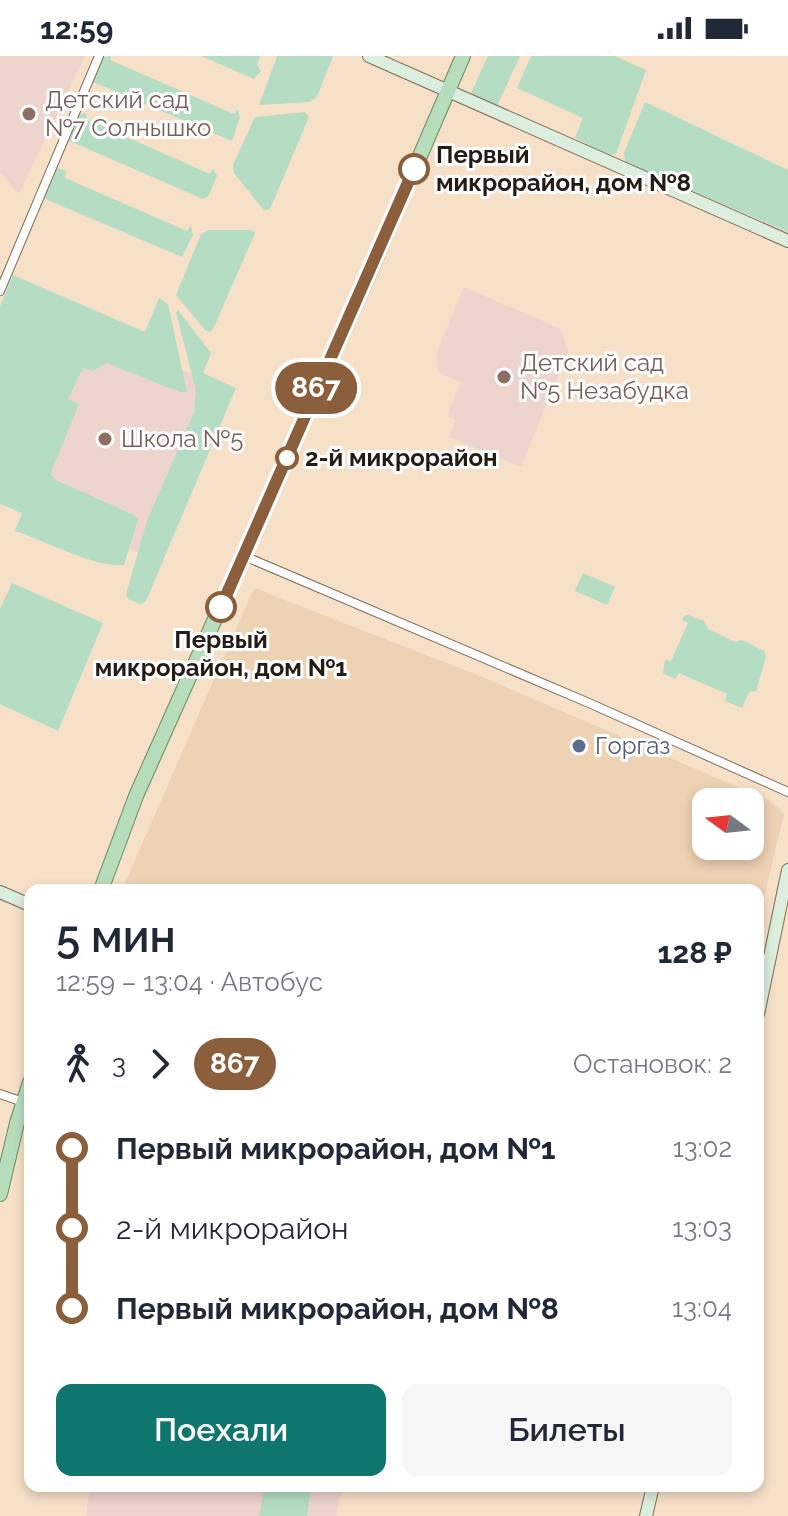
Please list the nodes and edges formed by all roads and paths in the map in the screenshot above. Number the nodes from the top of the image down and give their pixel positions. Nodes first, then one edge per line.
1 (99, 56) edge
2 (369, 56) edge
3 (463, 56) edge
4 (447, 91) junction
5 (788, 241) edge
6 (0, 291) edge
7 (244, 556) junction
8 (788, 792) edge
9 (788, 870) edge
10 (103, 884) edge
11 (0, 892) edge
12 (24, 902) edge
13 (764, 985) edge
14 (0, 1094) edge
15 (24, 1099) edge
16 (23, 1102) junction
17 (0, 1194) edge
18 (652, 1492) edge
19 (646, 1516) edge

1 - 6 street
2 - 4 street
3 - 4 main road
4 - 5 street
4 - 7 main road
7 - 8 street
7 - 10 main road
9 - 13 street
11 - 12 street
14 - 16 street
15 - 16 main road
16 - 17 main road
18 - 19 street

